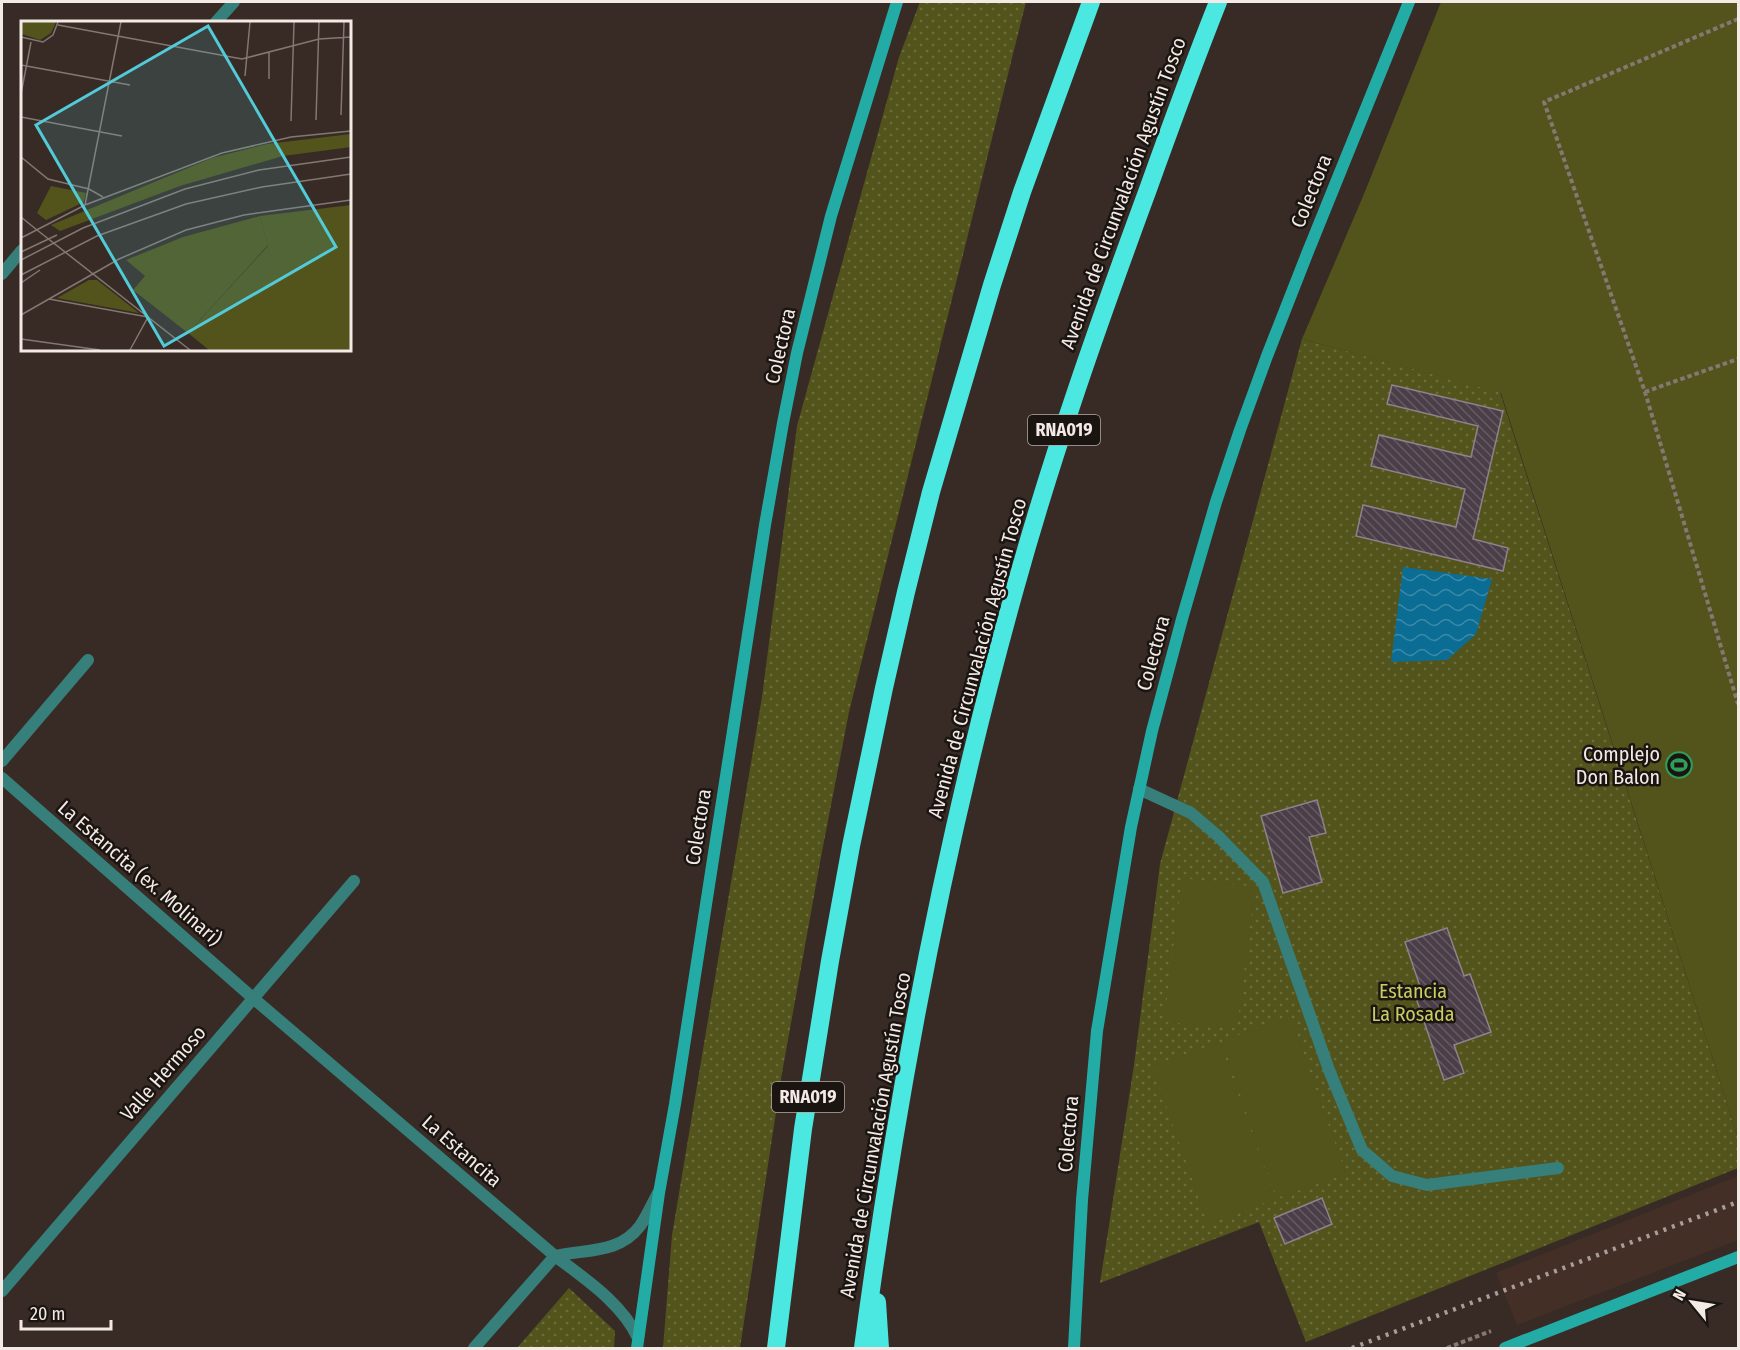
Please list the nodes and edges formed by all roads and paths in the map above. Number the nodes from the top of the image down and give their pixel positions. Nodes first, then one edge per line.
1 (234, 2) edge
2 (897, 2) edge
3 (1091, 2) edge
4 (1218, 2) edge
5 (1224, 2) edge
6 (1410, 2) edge
7 (1738, 19) edge
8 (217, 21) edge
9 (1203, 39) junction
10 (21, 251) edge
11 (2, 274) edge
12 (1738, 359) edge
13 (1644, 392) junction
14 (88, 660) dead end
15 (1738, 704) edge
16 (2, 761) edge
17 (2, 778) edge
18 (1139, 789) junction
19 (354, 881) dead end
20 (253, 998) junction
21 (1558, 1168) dead end
22 (659, 1193) junction
23 (555, 1256) junction
24 (1738, 1257) edge
25 (874, 1262) junction
26 (2, 1291) edge
27 (783, 1295) junction
28 (638, 1343) edge
29 (474, 1348) edge
30 (768, 1348) edge
31 (776, 1348) edge
32 (863, 1348) edge
33 (880, 1348) edge
34 (1074, 1348) edge
35 (1512, 1348) edge

1 - 8 street
2 - 22 main road, Colectora
3 - 27 highway, RNA019
4 - 9 highway, Avenida de Circunvalación Agustín Tosco / RNA019
5 - 9 highway
6 - 18 main road, Colectora
7 - 13 path
9 - 25 highway, Avenida de Circunvalación Agustín Tosco / RNA019
10 - 11 street
12 - 13 path
13 - 15 path
14 - 16 street
17 - 20 street, La Estancita (ex. Molinari)
18 - 21 street
18 - 34 main road, Colectora
19 - 20 street, Valle Hermoso
20 - 23 street, La Estancita
20 - 26 street, Valle Hermoso
22 - 23 street
22 - 28 main road, Colectora
23 - 28 street, La Estancita
23 - 29 street
24 - 35 main road
25 - 32 highway, Avenida de Circunvalación Agustín Tosco / RNA019
25 - 33 highway
27 - 30 highway
27 - 31 highway, RNA019

